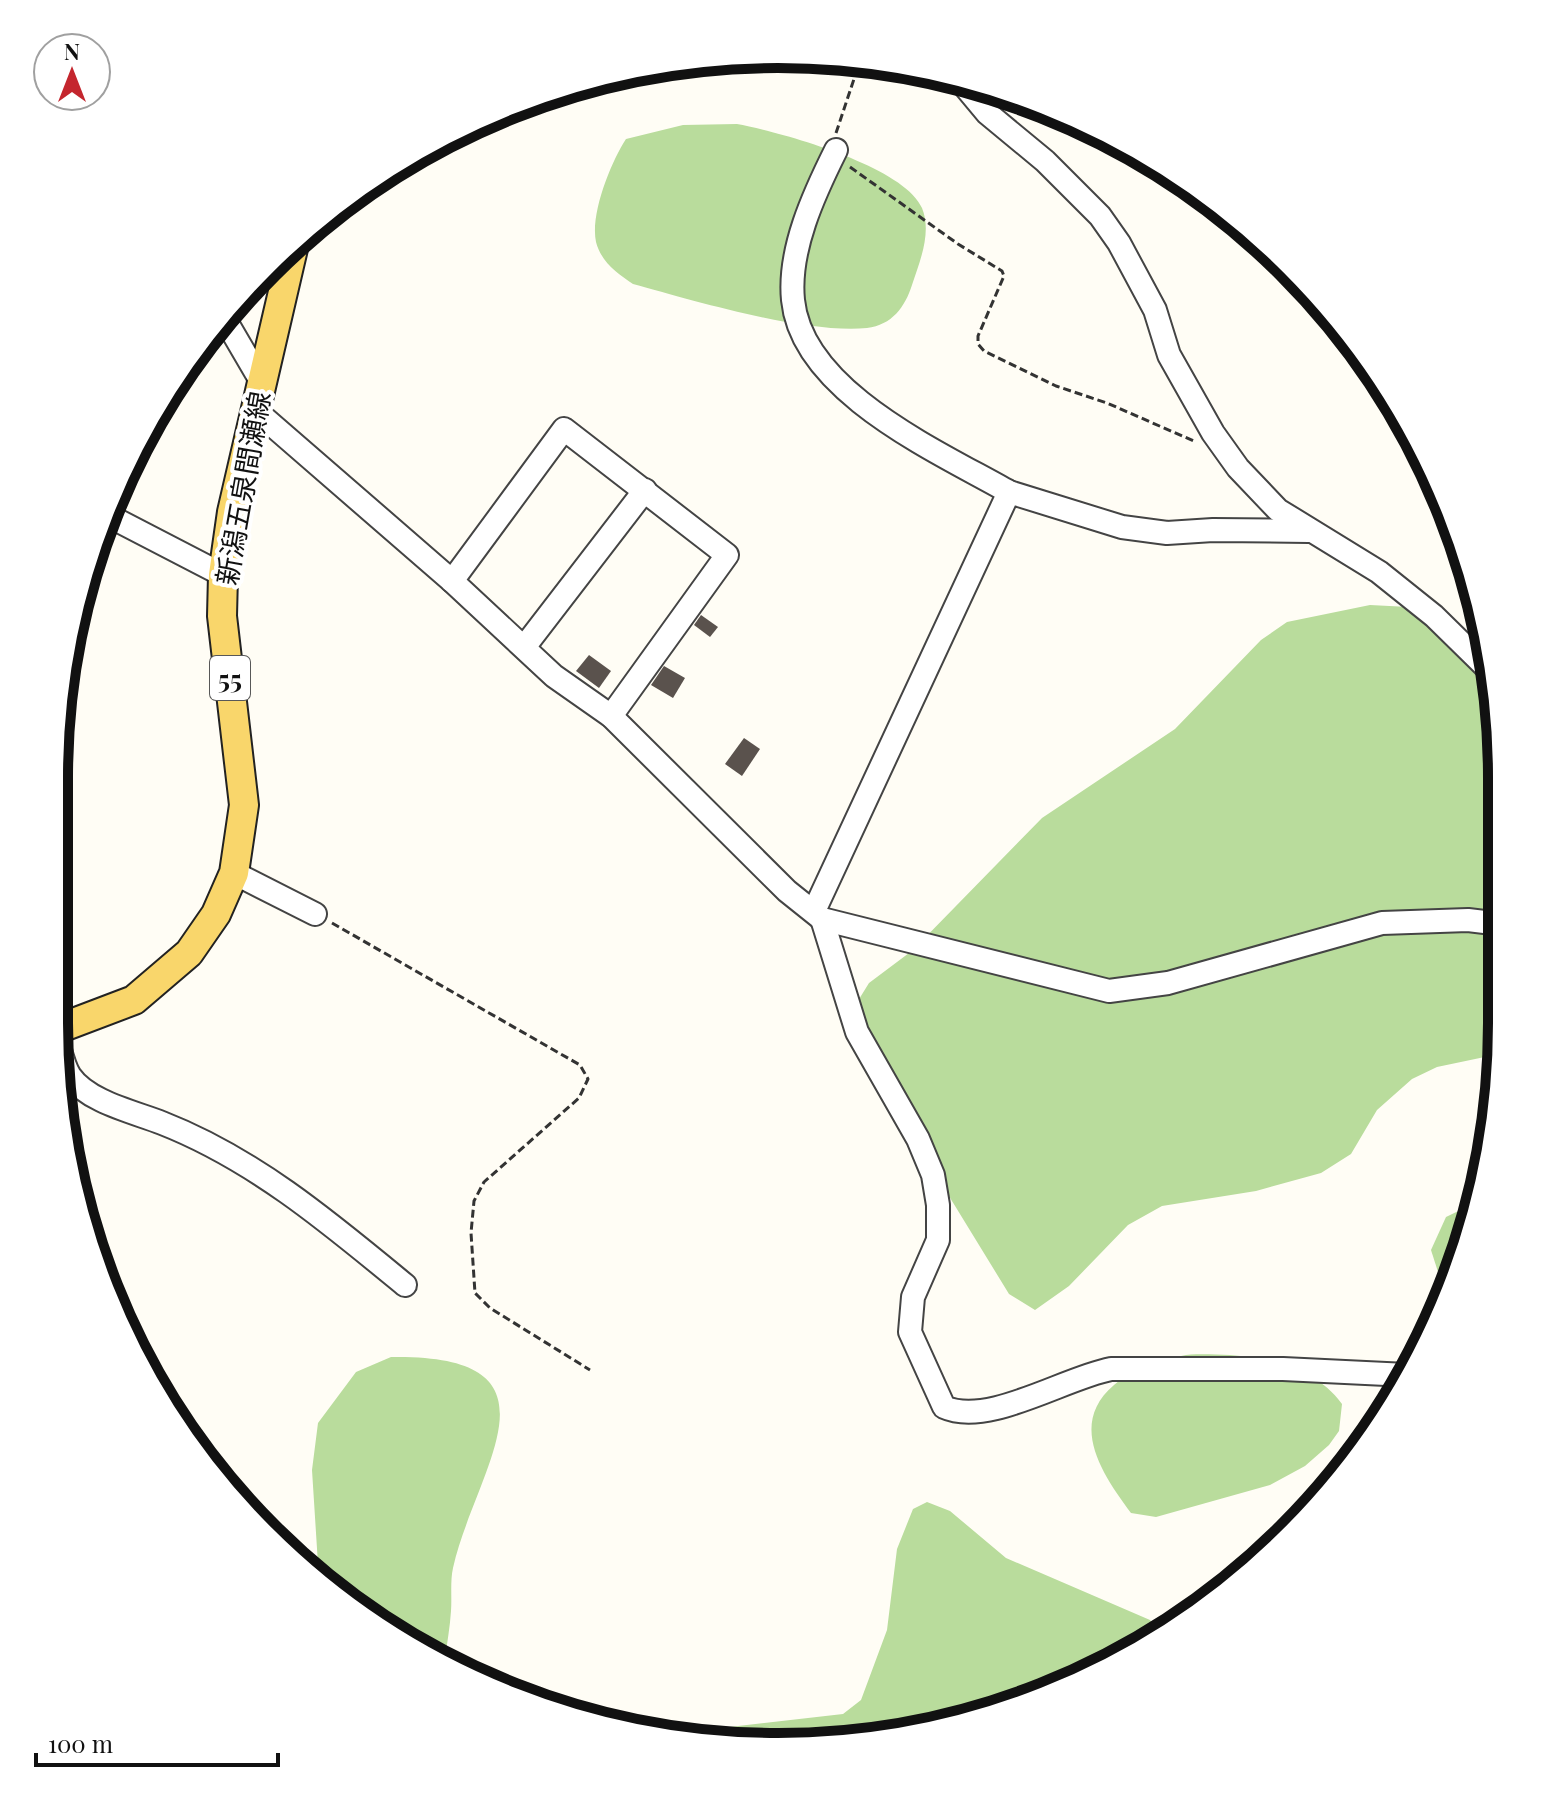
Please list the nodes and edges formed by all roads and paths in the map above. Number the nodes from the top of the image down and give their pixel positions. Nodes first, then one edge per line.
1 (856, 73) edge
2 (972, 95) edge
3 (836, 150) junction
4 (289, 263) edge
5 (230, 328) edge
6 (261, 381) junction
7 (255, 410) junction
8 (1225, 450) junction
9 (645, 490) junction
10 (1009, 492) junction
11 (117, 520) edge
12 (1309, 531) junction
13 (223, 575) junction
14 (452, 581) junction
15 (525, 646) junction
16 (1477, 659) edge
17 (611, 716) junction
18 (234, 873) junction
19 (315, 914) joint
20 (818, 915) junction
21 (1488, 922) edge
22 (68, 1025) edge
23 (71, 1078) edge
24 (405, 1285) dead end
25 (590, 1370) dead end
26 (1395, 1374) edge

1 - 3 path
2 - 8 street
3 - 8 path
3 - 10 street
4 - 6 main road, 新潟五泉間瀬線 / 55
5 - 6 street
6 - 7 main road, 新潟五泉間瀬線 / 55
7 - 13 main road, 新潟五泉間瀬線 / 55
7 - 14 street
8 - 12 street
9 - 14 street
9 - 15 street
9 - 17 street
10 - 12 street
10 - 20 street
11 - 13 street
12 - 16 street
13 - 18 main road, 新潟五泉間瀬線 / 55
14 - 15 street
15 - 17 street
17 - 20 street
18 - 19 street
18 - 22 main road, 新潟五泉間瀬線 / 55
19 - 25 path
20 - 21 street
20 - 26 street
23 - 24 street

